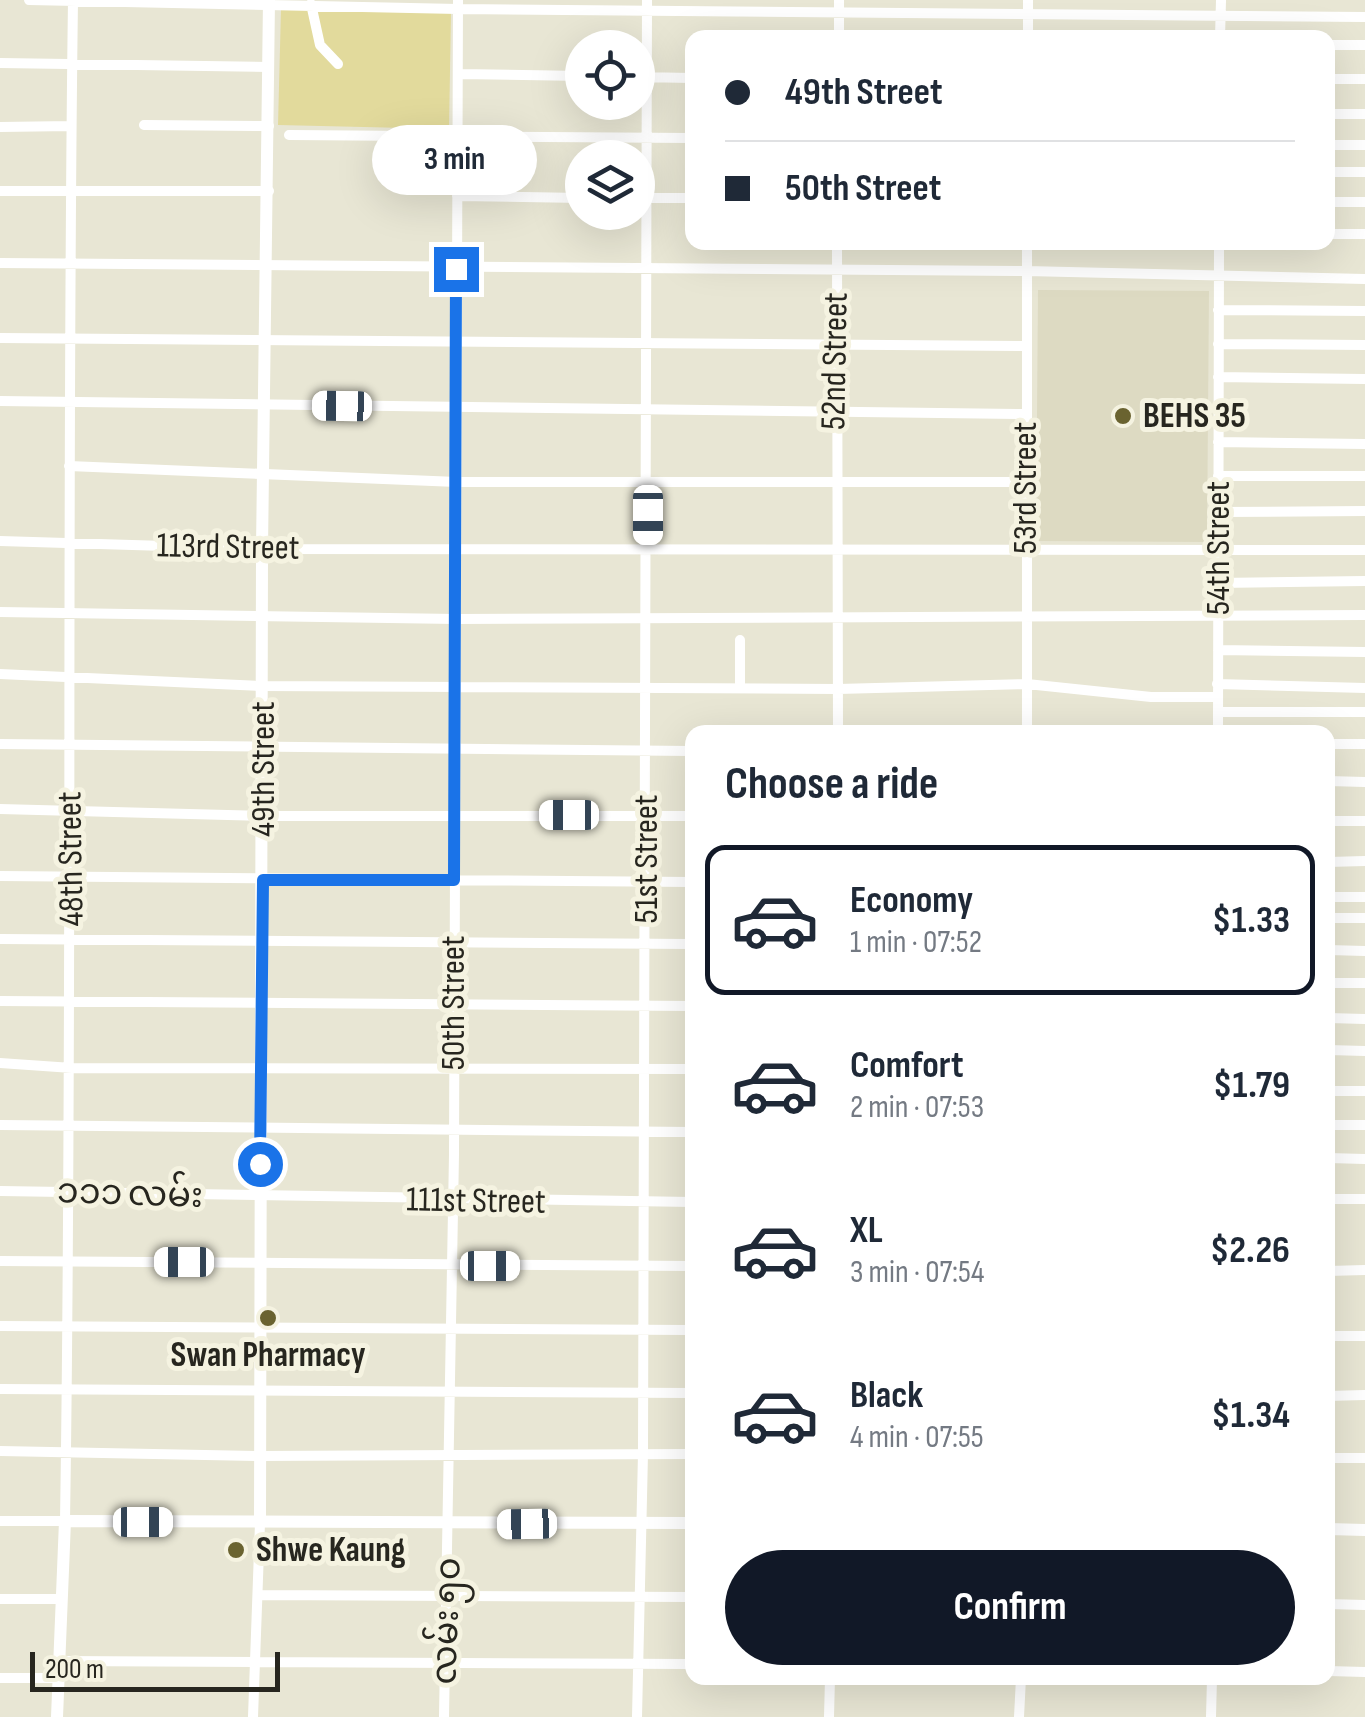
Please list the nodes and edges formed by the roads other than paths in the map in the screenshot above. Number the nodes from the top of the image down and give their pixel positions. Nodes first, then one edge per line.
1 (29, 0) edge
2 (1028, 0) edge
3 (1221, 0) edge
4 (72, 1) edge
5 (269, 2) edge
6 (311, 4) junction
7 (647, 4) edge
8 (458, 5) edge
9 (839, 5) edge
10 (1028, 14) junction
11 (1220, 16) junction
12 (1365, 17) edge
13 (645, 30) edge
14 (1028, 30) edge
15 (1220, 30) edge
16 (1335, 45) edge
17 (1365, 45) edge
18 (0, 63) edge
19 (72, 64) junction
20 (338, 64) dead end
21 (268, 66) junction
22 (460, 74) junction
23 (565, 76) edge
24 (655, 77) edge
25 (685, 78) edge
26 (1335, 79) edge
27 (1365, 79) edge
28 (1335, 114) edge
29 (1365, 114) edge
30 (645, 120) edge
31 (144, 125) dead end
32 (72, 126) junction
33 (269, 126) junction
34 (0, 127) edge
35 (289, 135) dead end
36 (459, 136) junction
37 (646, 138) junction
38 (685, 138) edge
39 (1335, 145) edge
40 (1365, 145) edge
41 (1335, 172) edge
42 (1365, 172) edge
43 (0, 191) edge
44 (268, 191) junction
45 (73, 193) junction
46 (457, 196) junction
47 (565, 198) edge
48 (655, 198) edge
49 (685, 198) edge
50 (1335, 202) edge
51 (1365, 202) edge
52 (643, 230) edge
53 (1335, 234) edge
54 (1365, 234) edge
55 (837, 250) edge
56 (1027, 250) edge
57 (1218, 250) edge
58 (0, 264) edge
59 (72, 265) junction
60 (268, 267) junction
61 (456, 269) junction
62 (645, 271) junction
63 (1026, 271) junction
64 (836, 273) junction
65 (1218, 278) junction
66 (1365, 279) edge
67 (1218, 310) junction
68 (1365, 310) edge
69 (267, 337) junction
70 (0, 338) edge
71 (72, 338) junction
72 (456, 340) junction
73 (836, 343) junction
74 (646, 344) junction
75 (1218, 344) junction
76 (1365, 345) edge
77 (1026, 346) junction
78 (1218, 378) junction
79 (1365, 379) edge
80 (0, 401) edge
81 (72, 401) junction
82 (266, 404) junction
83 (456, 410) junction
84 (647, 412) junction
85 (1025, 414) junction
86 (834, 415) junction
87 (1218, 442) junction
88 (1365, 444) edge
89 (69, 466) junction
90 (265, 474) junction
91 (1218, 476) junction
92 (1365, 476) edge
93 (835, 480) junction
94 (456, 482) junction
95 (648, 482) junction
96 (1025, 482) junction
97 (1365, 511) edge
98 (1218, 512) junction
99 (0, 541) edge
100 (69, 542) junction
101 (456, 548) junction
102 (648, 548) junction
103 (836, 549) junction
104 (1025, 549) junction
105 (262, 550) junction
106 (1218, 550) junction
107 (1365, 550) edge
108 (1365, 582) edge
109 (1218, 583) junction
110 (0, 612) edge
111 (70, 614) junction
112 (1365, 615) edge
113 (262, 616) junction
114 (647, 618) junction
115 (456, 619) junction
116 (1025, 619) junction
117 (1218, 619) junction
118 (838, 620) junction
119 (740, 640) dead end
120 (1218, 650) junction
121 (1365, 652) edge
122 (0, 674) edge
123 (70, 680) junction
124 (1027, 684) junction
125 (1217, 684) junction
126 (455, 685) junction
127 (262, 686) junction
128 (646, 686) junction
129 (740, 687) junction
130 (1365, 688) edge
131 (838, 689) junction
132 (1218, 697) junction
133 (1218, 712) junction
134 (1365, 712) edge
135 (838, 725) edge
136 (1026, 725) edge
137 (1218, 725) edge
138 (0, 744) edge
139 (1335, 744) edge
140 (1365, 744) edge
141 (69, 745) junction
142 (263, 748) junction
143 (455, 749) junction
144 (685, 750) edge
145 (646, 751) junction
146 (1335, 782) edge
147 (1365, 782) edge
148 (0, 809) edge
149 (71, 810) junction
150 (454, 814) junction
151 (262, 816) junction
152 (646, 816) junction
153 (685, 816) edge
154 (1335, 821) edge
155 (1365, 821) edge
156 (1335, 862) edge
157 (1365, 862) edge
158 (0, 876) edge
159 (72, 878) junction
160 (263, 880) junction
161 (454, 880) junction
162 (645, 881) junction
163 (685, 882) edge
164 (1335, 897) edge
165 (1365, 897) edge
166 (1335, 918) edge
167 (1365, 918) edge
168 (0, 939) edge
169 (72, 939) junction
170 (262, 941) junction
171 (645, 942) junction
172 (453, 944) junction
173 (685, 944) edge
174 (1335, 950) edge
175 (1365, 951) edge
176 (1335, 983) edge
177 (1365, 983) edge
178 (0, 1001) edge
179 (72, 1002) junction
180 (262, 1003) junction
181 (685, 1006) edge
182 (454, 1007) junction
183 (645, 1007) junction
184 (1335, 1018) edge
185 (1365, 1019) edge
186 (1335, 1050) edge
187 (1365, 1050) edge
188 (0, 1063) edge
189 (261, 1066) junction
190 (454, 1067) junction
191 (72, 1068) junction
192 (644, 1069) junction
193 (685, 1069) edge
194 (1335, 1091) edge
195 (1365, 1091) edge
196 (0, 1125) edge
197 (1335, 1125) edge
198 (1365, 1125) edge
199 (70, 1128) junction
200 (454, 1128) junction
201 (261, 1130) junction
202 (642, 1132) junction
203 (685, 1132) edge
204 (1335, 1158) edge
205 (1365, 1158) edge
206 (0, 1191) edge
207 (70, 1191) junction
208 (260, 1198) junction
209 (1365, 1199) edge
210 (1335, 1200) edge
211 (452, 1201) junction
212 (644, 1202) junction
213 (685, 1202) edge
214 (0, 1261) edge
215 (69, 1261) junction
216 (261, 1262) junction
217 (452, 1265) junction
218 (685, 1266) edge
219 (644, 1267) junction
220 (1365, 1270) edge
221 (1335, 1271) edge
222 (0, 1326) edge
223 (260, 1326) junction
224 (452, 1327) junction
225 (68, 1328) junction
226 (644, 1329) junction
227 (685, 1330) edge
228 (1335, 1336) edge
229 (1365, 1336) edge
230 (0, 1389) edge
231 (66, 1390) junction
232 (452, 1391) junction
233 (260, 1392) junction
234 (643, 1392) junction
235 (685, 1392) edge
236 (1365, 1395) edge
237 (1335, 1396) edge
238 (0, 1451) edge
239 (66, 1452) junction
240 (452, 1453) junction
241 (644, 1453) junction
242 (685, 1454) edge
243 (260, 1456) junction
244 (1335, 1458) edge
245 (1365, 1458) edge
246 (0, 1521) edge
247 (65, 1522) junction
248 (260, 1522) junction
249 (642, 1522) junction
250 (685, 1524) edge
251 (450, 1526) junction
252 (1335, 1529) edge
253 (1365, 1530) edge
254 (448, 1594) junction
255 (258, 1595) junction
256 (641, 1597) junction
257 (685, 1597) edge
258 (0, 1598) edge
259 (60, 1599) junction
260 (1335, 1604) edge
261 (1365, 1605) edge
262 (59, 1661) junction
263 (256, 1661) junction
264 (446, 1661) junction
265 (639, 1664) junction
266 (685, 1664) edge
267 (1335, 1671) edge
268 (1365, 1672) edge
269 (0, 1678) edge
270 (58, 1678) junction
271 (830, 1685) edge
272 (1021, 1685) edge
273 (1212, 1685) edge
274 (57, 1717) edge
275 (253, 1717) edge
276 (444, 1717) edge
277 (636, 1717) edge
278 (829, 1717) edge
279 (1019, 1717) edge
280 (1211, 1717) edge

1 - 4 street
2 - 10 street
3 - 11 street
4 - 5 street
4 - 19 street, 48th Street
5 - 6 street
5 - 21 main road, 49th Street
6 - 8 street
6 - 20 street
7 - 8 street
7 - 9 street
7 - 13 street, 51st Street
8 - 22 street, 50th Street
9 - 10 street
10 - 11 street
10 - 14 street
11 - 12 street
11 - 15 street
16 - 17 street
18 - 19 street
19 - 21 street
19 - 32 street, 48th Street
21 - 33 main road, 49th Street
22 - 23 street
22 - 36 street, 50th Street
24 - 25 street
26 - 27 street
28 - 29 street
30 - 37 street, 51st Street
31 - 33 street
32 - 34 street
32 - 45 street, 48th Street
33 - 44 main road, 49th Street
35 - 36 street
36 - 37 street
36 - 46 street, 50th Street
37 - 38 street
39 - 40 street
41 - 42 street
43 - 45 street
44 - 45 street
44 - 60 main road, 49th Street
45 - 59 street, 48th Street
46 - 47 street
46 - 61 street, 50th Street
48 - 49 street
50 - 51 street
52 - 62 street, 51st Street
53 - 54 street
55 - 64 street, 52nd Street
56 - 63 street, 53rd Street
57 - 65 street, 54th Street
58 - 59 street
59 - 60 street
59 - 71 street, 48th Street
60 - 61 street
60 - 69 main road, 49th Street
61 - 62 street
61 - 72 street, 50th Street
62 - 64 street
62 - 74 street, 51st Street
63 - 64 street
63 - 65 street
63 - 77 street, 53rd Street
64 - 73 street, 52nd Street
65 - 66 street
65 - 67 street, 54th Street
67 - 68 street
67 - 75 street, 54th Street
69 - 71 street
69 - 72 street
69 - 82 main road, 49th Street
70 - 71 street
71 - 81 street, 48th Street
72 - 74 street
72 - 83 street, 50th Street
73 - 74 street
73 - 77 street
73 - 86 street, 52nd Street
74 - 84 street, 51st Street
75 - 76 street
75 - 78 street, 54th Street
77 - 85 street, 53rd Street
78 - 79 street
78 - 87 street, 54th Street
80 - 81 street
81 - 82 street
81 - 89 street, 48th Street
82 - 83 street
82 - 90 main road, 49th Street
83 - 84 street
83 - 94 street, 50th Street
84 - 86 street
84 - 95 street, 51st Street
85 - 86 street
85 - 96 street, 53rd Street
86 - 93 street, 52nd Street
87 - 88 street
87 - 91 street, 54th Street
89 - 90 street
89 - 100 street, 48th Street
90 - 94 street
90 - 105 main road, 49th Street
91 - 92 street
91 - 98 street, 54th Street
93 - 95 street
93 - 96 street
93 - 103 street, 52nd Street
94 - 95 street
94 - 101 street, 50th Street
95 - 102 street, 51st Street
96 - 104 street, 53rd Street
97 - 98 street
98 - 106 street, 54th Street
99 - 100 street, 113rd Street
100 - 105 street, 113rd Street
100 - 111 street, 48th Street
101 - 102 street, 113rd Street
101 - 105 street, 113rd Street
101 - 115 street, 50th Street
102 - 103 street, 113rd Street
102 - 114 street, 51st Street
103 - 104 street, 113rd Street
103 - 118 street, 52nd Street
104 - 106 street, 113rd Street
104 - 116 street, 53rd Street
105 - 113 main road, 49th Street
106 - 107 street, 113rd Street
106 - 109 street, 54th Street
108 - 109 street
109 - 117 street, 54th Street
110 - 111 street
111 - 113 street
111 - 123 street, 48th Street
112 - 117 street
113 - 115 street
113 - 127 main road, 49th Street
114 - 115 street
114 - 118 street
114 - 128 street, 51st Street
115 - 126 street, 50th Street
116 - 117 street
116 - 118 street
116 - 124 street, 53rd Street
117 - 120 street, 54th Street
118 - 131 street
119 - 129 street
120 - 121 street
120 - 125 street, 54th Street
122 - 123 street
123 - 127 street
123 - 141 street, 48th Street
124 - 131 street
124 - 132 street
124 - 136 street, 53rd Street
125 - 130 street
125 - 132 street, 54th Street
126 - 127 street
126 - 128 street
126 - 143 street, 50th Street
127 - 142 main road, 49th Street
128 - 129 street
128 - 145 street, 51st Street
129 - 131 street
131 - 135 street
132 - 133 street, 54th Street
133 - 134 street
133 - 137 street, 54th Street
138 - 141 street
139 - 140 street
141 - 142 street
141 - 149 street, 48th Street
142 - 143 street
142 - 151 main road, 49th Street
143 - 145 street
143 - 150 street, 50th Street
144 - 145 street
145 - 152 street, 51st Street
146 - 147 street
148 - 149 street
149 - 151 street
149 - 159 street, 48th Street
150 - 151 street
150 - 152 street
150 - 161 street, 50th Street
151 - 160 main road, 49th Street
152 - 153 street
152 - 162 street, 51st Street
154 - 155 street
156 - 157 street
158 - 159 street
159 - 160 street
159 - 169 street, 48th Street
160 - 161 street
160 - 170 main road, 49th Street
161 - 162 street
161 - 172 street, 50th Street
162 - 163 street
162 - 171 street, 51st Street
164 - 165 street
166 - 167 street
168 - 169 street
169 - 170 street
169 - 179 street, 48th Street
170 - 172 street
170 - 180 main road, 49th Street
171 - 172 street
171 - 173 street
171 - 183 street, 51st Street
172 - 182 street, 50th Street
174 - 175 street
176 - 177 street
178 - 179 street
179 - 180 street
179 - 191 street, 48th Street
180 - 182 street
180 - 189 main road, 49th Street
181 - 183 street
182 - 183 street
182 - 190 street, 50th Street
183 - 192 street, 51st Street
184 - 185 street
186 - 187 street
188 - 191 street
189 - 190 street
189 - 191 street
189 - 201 main road, 49th Street
190 - 192 street
190 - 200 street, 50th Street
191 - 199 street, 48th Street
192 - 193 street
192 - 202 street, 51st Street
194 - 195 street
196 - 199 street
197 - 198 street
199 - 201 street
199 - 207 street, 48th Street
200 - 201 street
200 - 202 street
200 - 211 street, 50th Street
201 - 208 main road, 49th Street
202 - 203 street
202 - 212 street, 51st Street
204 - 205 street
206 - 207 street, ၁၁၁ လမ်း
207 - 208 street, ၁၁၁ လမ်း
207 - 215 street, 48th Street
208 - 211 street, 111st Street
208 - 216 main road, 49th Street
209 - 210 street
211 - 212 street, 111st Street
211 - 217 street, 50th Street
212 - 213 street, 111st Street
212 - 219 street, 51st Street
214 - 215 street
215 - 216 street
215 - 225 street, 48th Street
216 - 217 street
216 - 223 main road, 49th Street
217 - 219 street
217 - 224 street, 50th Street
218 - 219 street
219 - 226 street, 51st Street
220 - 221 street
222 - 225 street
223 - 224 street
223 - 225 street
223 - 233 main road, 49th Street
224 - 226 street
224 - 232 street, 50th Street
225 - 231 street, 48th Street
226 - 227 street
226 - 234 street, 51st Street
228 - 229 street
230 - 231 street
231 - 233 street
231 - 239 street, 48th Street
232 - 233 street
232 - 234 street
232 - 240 street, 50th Street
233 - 243 main road, 49th Street
234 - 235 street
234 - 241 street, 51st Street
236 - 237 street
238 - 239 street
239 - 243 street
239 - 247 street, 48th Street
240 - 241 street
240 - 243 street
240 - 251 street, 50th Street
241 - 242 street
241 - 249 street, 51st Street
243 - 248 main road, 49th Street
244 - 245 street
246 - 247 street
247 - 248 main road
247 - 259 main road, 48th Street
248 - 251 main road
248 - 255 street, 49th Street
249 - 250 main road
249 - 251 main road
249 - 256 street, 51st Street
251 - 254 street, လမ်း ၅၀
252 - 253 main road
254 - 255 street
254 - 256 street
254 - 264 street, လမ်း ၅၀
255 - 263 street, 49th Street
256 - 257 street
256 - 265 street, 51st Street
258 - 259 street
259 - 262 main road, 48th Street
260 - 261 street
262 - 263 street
262 - 270 main road, 48th Street
263 - 264 street
263 - 275 street, 49th Street
264 - 265 street
264 - 276 street, လမ်း ၅၀
265 - 266 street
265 - 277 street, 51st Street
267 - 268 street
269 - 270 street
270 - 274 main road, 48th Street
271 - 278 street
272 - 279 street
273 - 280 street

